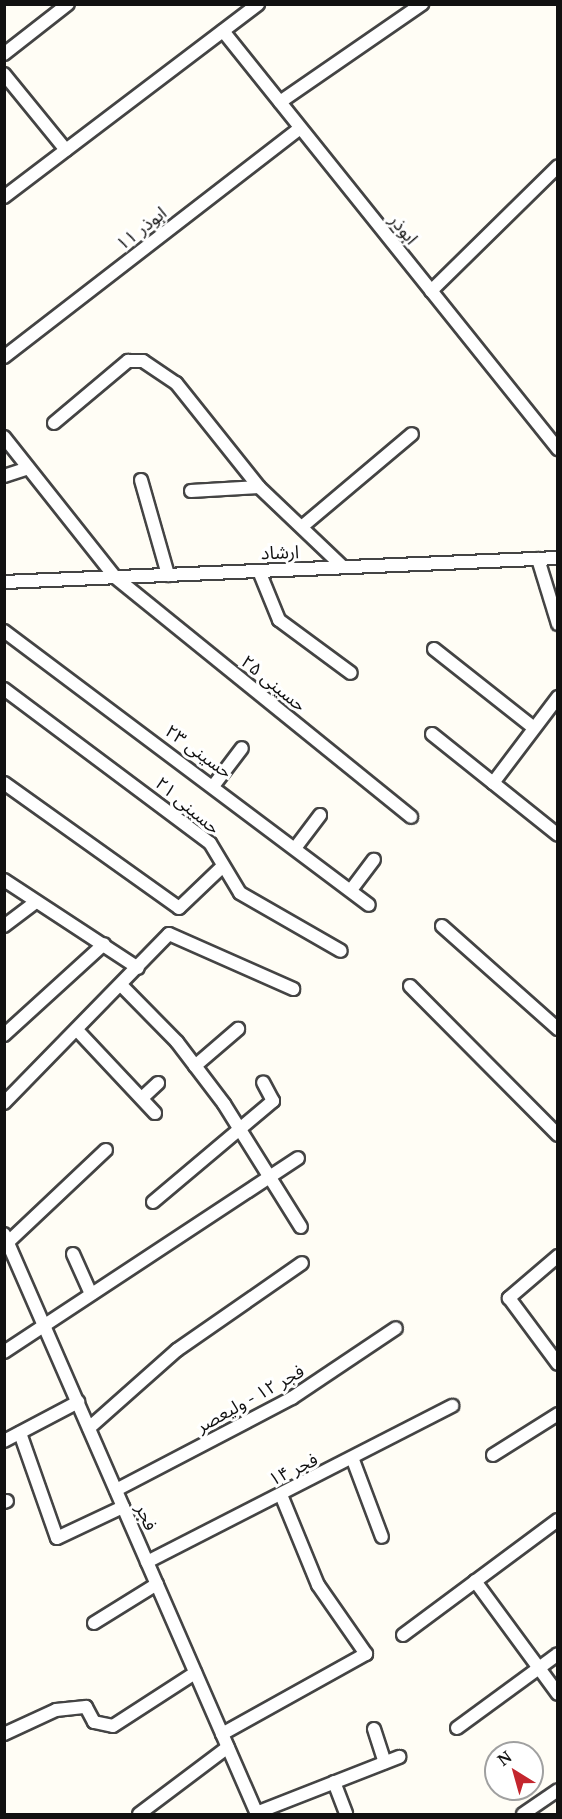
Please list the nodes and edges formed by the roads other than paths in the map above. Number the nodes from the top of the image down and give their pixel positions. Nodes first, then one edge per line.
1 (68, 4) edge
2 (258, 4) edge
3 (422, 4) edge
4 (223, 31) junction
5 (4, 54) edge
6 (4, 74) edge
7 (280, 102) junction
8 (300, 128) junction
9 (66, 150) junction
10 (558, 166) edge
11 (4, 197) edge
12 (431, 291) junction
13 (4, 357) edge
14 (54, 423) dead end
15 (412, 434) dead end
16 (4, 437) edge
17 (558, 449) edge
18 (28, 468) junction
19 (4, 476) edge
20 (141, 480) dead end
21 (259, 487) junction
22 (191, 491) dead end
23 (304, 525) junction
24 (558, 558) edge
25 (538, 559) junction
26 (343, 567) junction
27 (259, 571) junction
28 (168, 575) junction
29 (115, 577) junction
30 (4, 582) edge
31 (558, 624) edge
32 (4, 631) edge
33 (434, 649) dead end
34 (351, 673) dead end
35 (4, 689) edge
36 (558, 697) edge
37 (534, 728) junction
38 (432, 734) dead end
39 (242, 748) dead end
40 (4, 783) edge
41 (493, 783) junction
42 (214, 785) junction
43 (320, 815) dead end
44 (411, 817) dead end
45 (558, 835) edge
46 (296, 847) junction
47 (374, 860) dead end
48 (223, 866) junction
49 (4, 880) edge
50 (351, 890) junction
51 (35, 903) junction
52 (369, 905) dead end
53 (4, 926) edge
54 (441, 926) dead end
55 (104, 944) junction
56 (341, 951) dead end
57 (138, 968) junction
58 (121, 985) junction
59 (410, 986) dead end
60 (293, 989) dead end
61 (238, 1029) dead end
62 (558, 1029) edge
63 (77, 1030) junction
64 (4, 1035) edge
65 (195, 1066) junction
66 (263, 1082) dead end
67 (158, 1083) dead end
68 (142, 1098) junction
69 (4, 1103) edge
70 (155, 1113) dead end
71 (242, 1130) junction
72 (558, 1135) edge
73 (106, 1150) dead end
74 (298, 1158) dead end
75 (273, 1178) junction
76 (153, 1202) dead end
77 (302, 1227) dead end
78 (6, 1241) edge
79 (73, 1254) dead end
80 (558, 1256) edge
81 (302, 1263) dead end
82 (91, 1294) junction
83 (44, 1324) junction
84 (396, 1328) dead end
85 (4, 1353) edge
86 (558, 1364) edge
87 (78, 1402) junction
88 (452, 1406) dead end
89 (558, 1414) edge
90 (89, 1428) junction
91 (20, 1433) junction
92 (4, 1442) edge
93 (493, 1455) dead end
94 (353, 1460) junction
95 (116, 1490) junction
96 (281, 1495) junction
97 (123, 1507) junction
98 (558, 1520) edge
99 (382, 1537) dead end
100 (147, 1562) junction
101 (475, 1581) junction
102 (157, 1584) junction
103 (94, 1623) dead end
104 (404, 1635) dead end
105 (558, 1654) edge
106 (539, 1668) junction
107 (195, 1673) junction
108 (558, 1694) edge
109 (458, 1728) dead end
110 (374, 1729) dead end
111 (4, 1734) edge
112 (222, 1734) junction
113 (228, 1747) junction
114 (399, 1757) dead end
115 (385, 1762) junction
116 (333, 1782) junction
117 (558, 1790) edge
118 (257, 1814) edge
119 (139, 1815) edge
120 (346, 1815) edge
121 (524, 1815) edge

1 - 5 street
2 - 4 street
3 - 7 street
4 - 7 street, ابوذر
4 - 9 street
6 - 9 street
7 - 8 street, ابوذر
8 - 12 street, ابوذر
8 - 13 street, ابوذر ۱۱
9 - 11 street
10 - 12 street
12 - 17 street, ابوذر
14 - 21 street
15 - 23 street
16 - 18 street, حسینی ۲۵
18 - 19 street
18 - 29 street, حسینی ۲۵
20 - 28 street
21 - 22 street
21 - 23 street
23 - 26 street
24 - 25 street, ارشاد
25 - 26 street, ارشاد
25 - 31 street
26 - 27 street, ارشاد
27 - 28 street, ارشاد
27 - 34 street
28 - 29 street, ارشاد
29 - 30 street, ارشاد
29 - 44 street, حسینی ۲۵
32 - 42 street, حسینی ۲۳
33 - 37 street
35 - 48 street, حسینی ۲۱
36 - 37 street
37 - 41 street
38 - 41 street
39 - 42 street
40 - 48 street
41 - 45 street
42 - 46 street, حسینی ۲۳
43 - 46 street
46 - 50 street, حسینی ۲۳
47 - 50 street
48 - 56 street, حسینی ۲۱
49 - 51 street
50 - 52 street, حسینی ۲۳
51 - 53 street
51 - 55 street
54 - 62 street
55 - 57 street
55 - 64 street
57 - 58 street
57 - 60 street
58 - 63 street
58 - 65 street
59 - 72 street
61 - 65 street
63 - 68 street
63 - 69 street
65 - 71 street
66 - 71 street
67 - 68 street
68 - 70 street
71 - 75 street
71 - 76 street
73 - 78 street
74 - 75 street
75 - 77 street
75 - 82 street
78 - 83 street, فجر
79 - 82 street
80 - 86 street
81 - 90 street
82 - 83 street
83 - 85 street
83 - 87 street, فجر
84 - 95 street, فجر ۱۲ - ولیعصر
87 - 90 street, فجر
87 - 91 street
88 - 94 street, فجر ۱۴
89 - 93 street
90 - 95 street, فجر
91 - 92 street
91 - 97 street
94 - 96 street, فجر ۱۴
94 - 99 street
95 - 97 street, فجر
96 - 100 street, فجر ۱۴
96 - 112 street
97 - 100 street, فجر
98 - 101 street
100 - 102 street, فجر
101 - 104 street
101 - 106 street
102 - 103 street
102 - 107 street, فجر
105 - 106 street
106 - 108 street
106 - 109 street
107 - 111 street
107 - 112 street, فجر
110 - 115 street
112 - 113 street, فجر
113 - 118 street, فجر
113 - 119 street
114 - 115 street
115 - 116 street
116 - 118 street
116 - 120 street
117 - 121 street

